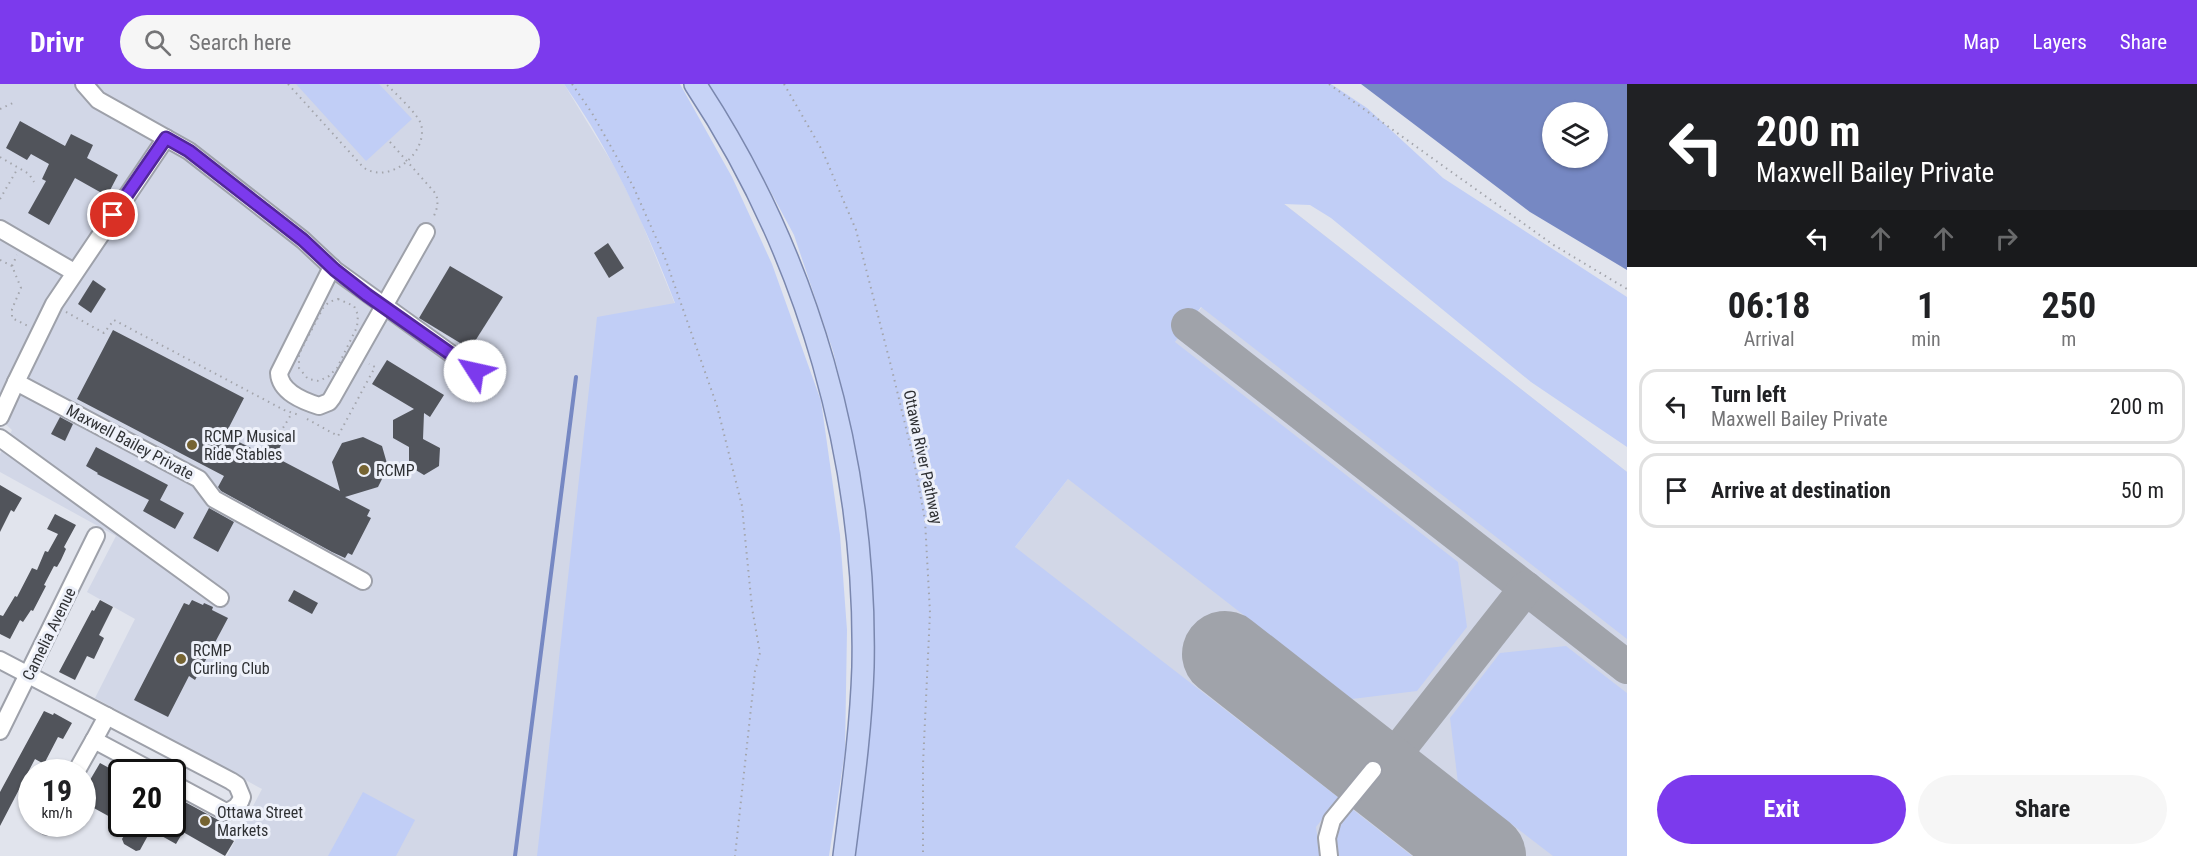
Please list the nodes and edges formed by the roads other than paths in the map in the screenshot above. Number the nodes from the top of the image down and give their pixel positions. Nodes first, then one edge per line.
1 (84, 84) edge
2 (695, 84) edge
3 (166, 138) junction
4 (0, 229) edge
5 (426, 232) road end
6 (332, 267) junction
7 (74, 272) junction
8 (383, 307) junction
9 (475, 371) dead end
10 (16, 382) junction
11 (0, 417) edge
12 (0, 438) edge
13 (96, 536) dead end
14 (363, 580) dead end
15 (220, 598) dead end
16 (0, 660) edge
17 (28, 676) junction
18 (107, 716) junction
19 (0, 730) edge
20 (94, 740) junction
21 (83, 759) edge
22 (130, 759) edge
23 (1373, 770) dead end
24 (186, 791) edge
25 (844, 856) edge
26 (1329, 856) edge

1 - 3 street
2 - 25 main road
3 - 6 street
3 - 7 street
4 - 7 street
5 - 8 street
6 - 8 street
6 - 8 street
7 - 10 street
8 - 9 street
10 - 11 street
10 - 14 street, Maxwell Bailey Private
12 - 15 street
13 - 17 street, Camelia Avenue
16 - 17 street
17 - 18 street
17 - 19 street, Camelia Avenue
18 - 20 street
18 - 24 street
20 - 21 street
20 - 22 street
23 - 26 street

